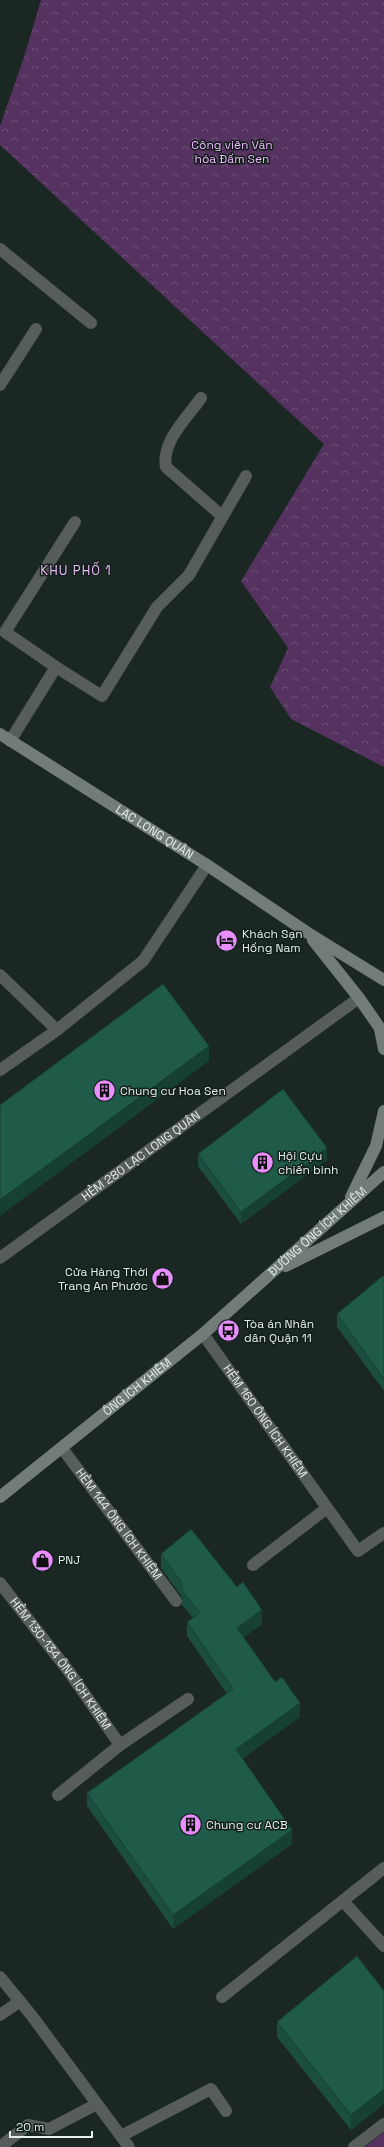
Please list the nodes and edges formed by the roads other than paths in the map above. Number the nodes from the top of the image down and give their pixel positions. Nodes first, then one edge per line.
1 (0, 249) edge
2 (91, 323) dead end
3 (36, 329) dead end
4 (1, 382) edge
5 (202, 398) dead end
6 (246, 476) dead end
7 (222, 516) junction
8 (75, 522) dead end
9 (2, 631) edge
10 (56, 667) junction
11 (5, 738) edge
12 (207, 865) junction
13 (308, 933) junction
14 (0, 975) edge
15 (384, 980) edge
16 (360, 998) junction
17 (57, 1030) junction
18 (382, 1031) edge
19 (384, 1049) edge
20 (0, 1070) edge
21 (384, 1111) edge
22 (384, 1172) edge
23 (350, 1200) junction
24 (384, 1217) edge
25 (0, 1258) edge
26 (272, 1272) junction
27 (203, 1334) junction
28 (62, 1448) junction
29 (0, 1497) edge
30 (327, 1508) junction
31 (384, 1533) edge
32 (253, 1564) dead end
33 (0, 1583) edge
34 (176, 1601) dead end
35 (188, 1699) dead end
36 (120, 1745) junction
37 (58, 1795) dead end
38 (384, 1868) edge
39 (343, 1901) junction
40 (384, 1946) edge
41 (0, 1977) edge
42 (222, 1997) dead end
43 (20, 2001) junction
44 (0, 2015) edge
45 (97, 2104) junction
46 (226, 2112) dead end
47 (384, 2124) edge
48 (121, 2136) junction
49 (0, 2147) edge
50 (129, 2147) edge
51 (354, 2147) edge

1 - 2 street
3 - 4 street
5 - 7 street
6 - 7 street
7 - 10 street
8 - 9 street
9 - 10 street
10 - 11 street
11 - 12 main road, LẠC LONG QUÂN
12 - 13 main road, LẠC LONG QUÂN
12 - 17 street
13 - 15 main road, LẠC LONG QUÂN
13 - 16 main road
14 - 17 street
16 - 18 main road
16 - 25 street, HẺM 280 LẠC LONG QUÂN
17 - 20 street
18 - 19 main road
21 - 23 main road
22 - 23 main road, ĐƯỜNG ÔNG ÍCH KHIÊM
23 - 26 main road, ĐƯỜNG ÔNG ÍCH KHIÊM
24 - 26 main road, ĐƯỜNG ÔNG ÍCH KHIÊM
26 - 27 main road, ÔNG ÍCH KHIÊM
27 - 28 main road, ÔNG ÍCH KHIÊM
27 - 30 street, HẺM 160 ÔNG ÍCH KHIÊM
28 - 29 main road, ÔNG ÍCH KHIÊM
28 - 34 street, HẺM 144 ÔNG ÍCH KHIÊM
30 - 31 street, HẺM 160 ÔNG ÍCH KHIÊM
30 - 32 street
33 - 36 street, HẺM 130-134 ÔNG ÍCH KHIÊM
35 - 36 street
36 - 37 street
38 - 39 street
39 - 40 street
39 - 42 street
41 - 43 street
43 - 44 street
43 - 45 street
45 - 48 street
45 - 49 street
46 - 48 street
47 - 51 street
48 - 50 street

